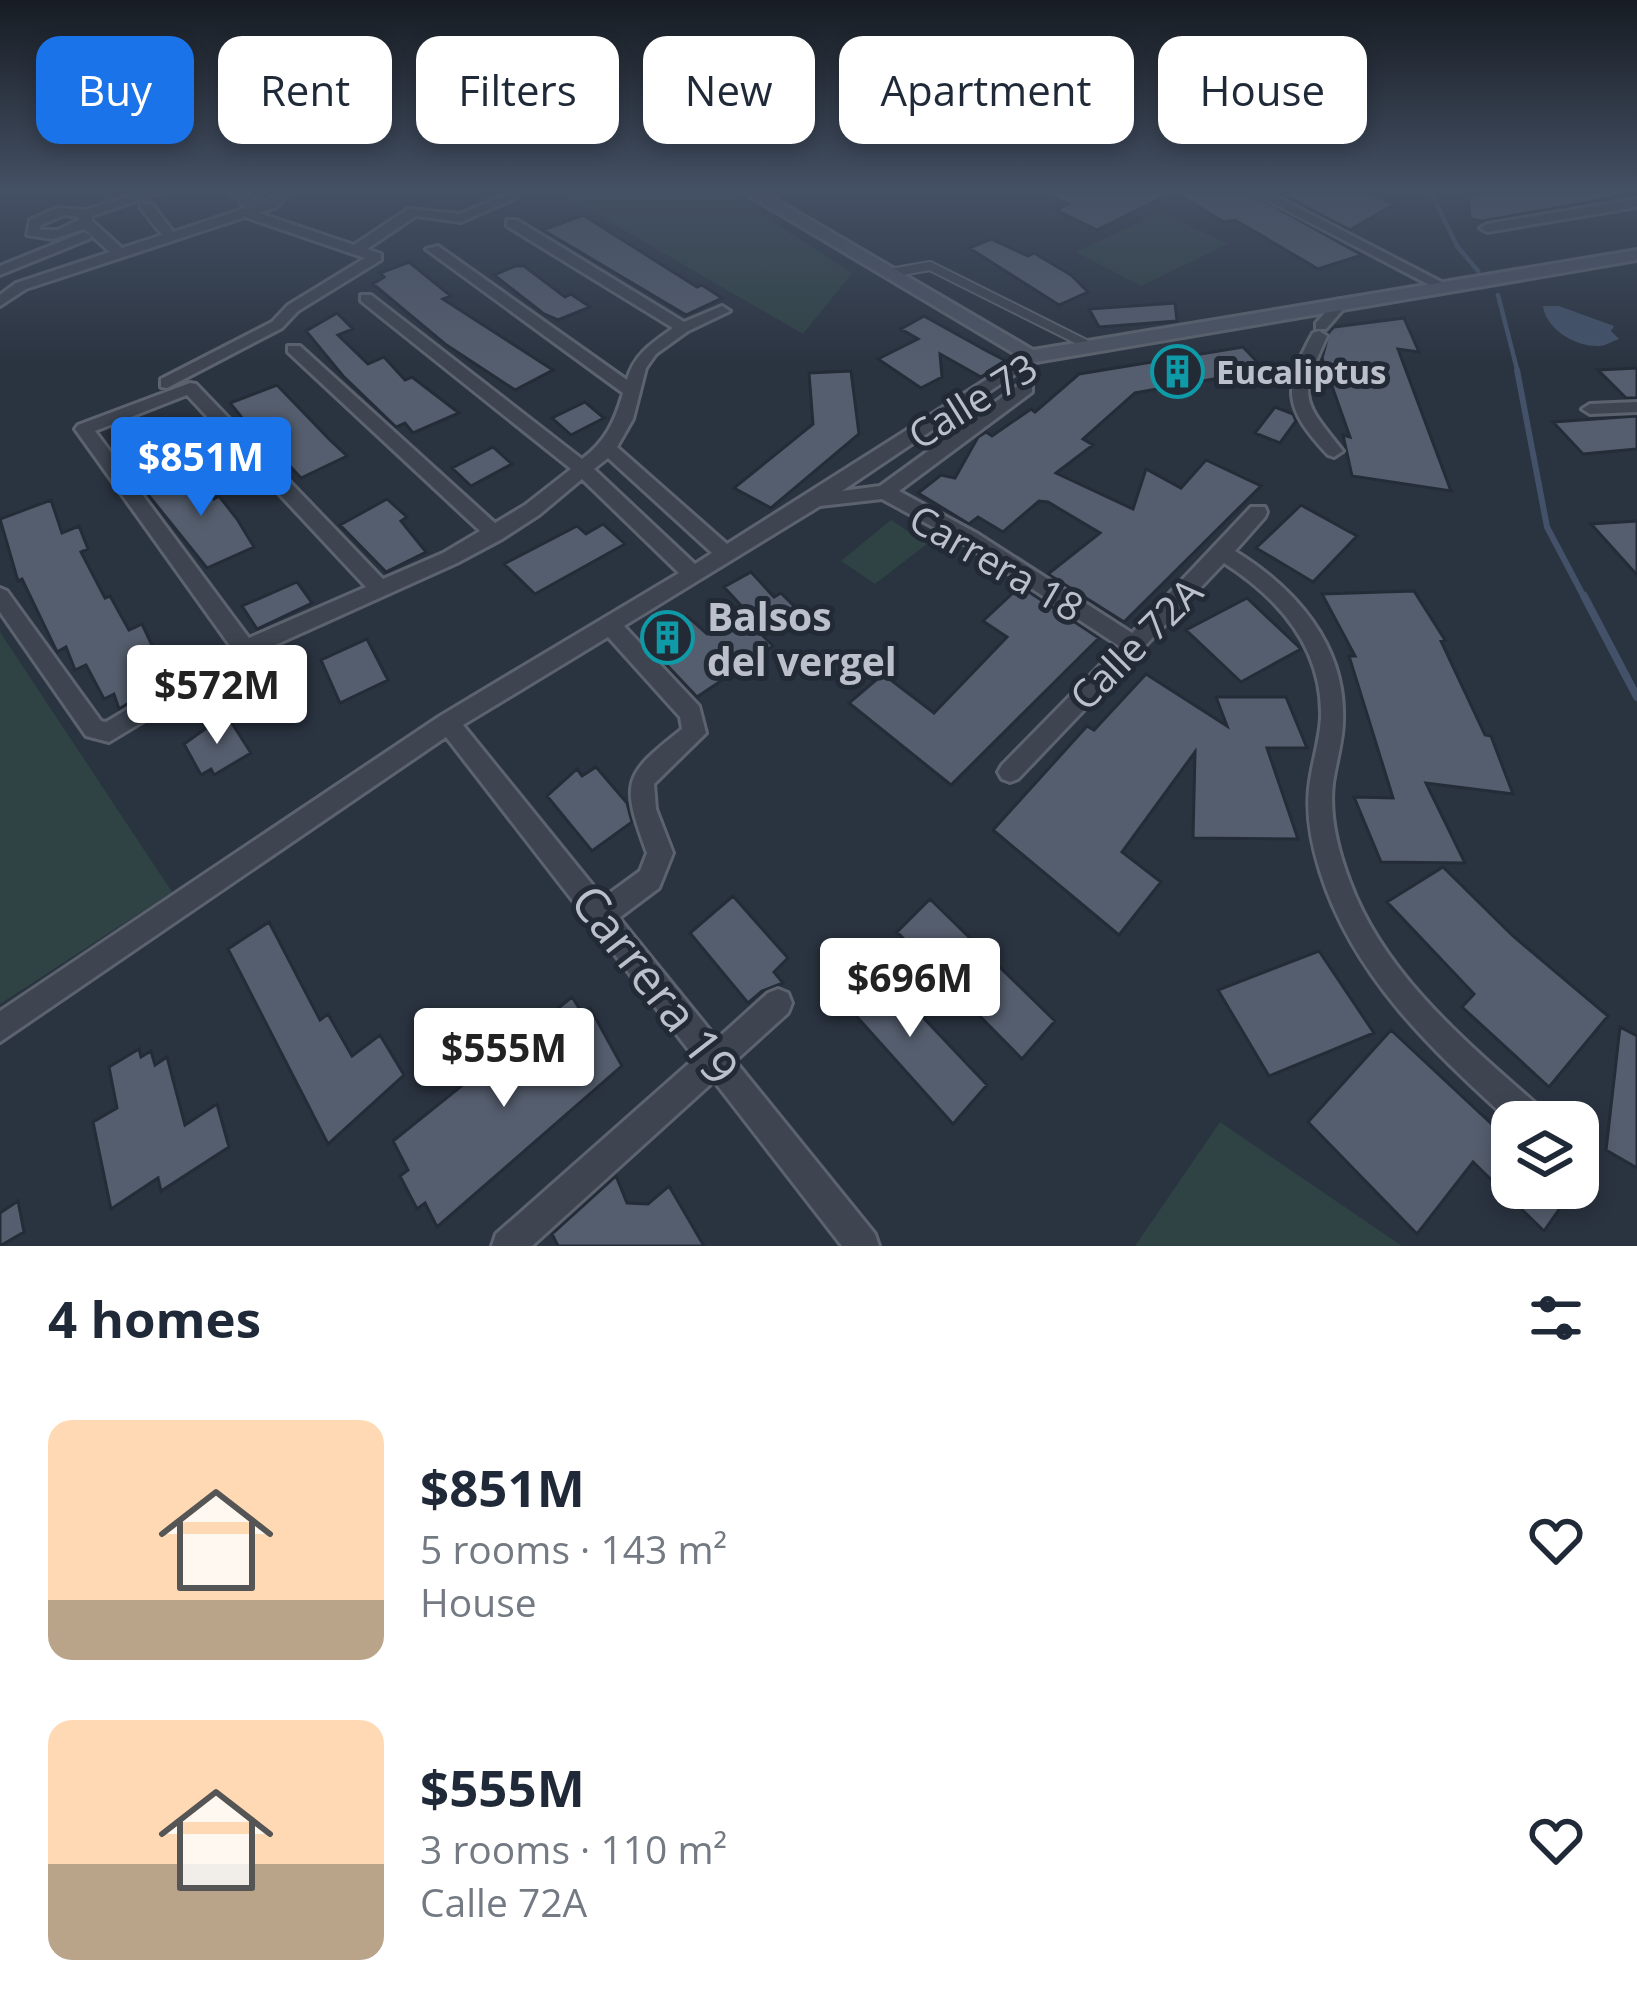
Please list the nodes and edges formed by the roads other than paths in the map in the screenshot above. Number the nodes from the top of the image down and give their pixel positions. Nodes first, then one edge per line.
1 (43, 250) edge
2 (87, 250) edge
3 (117, 250) edge
4 (133, 250) edge
5 (362, 250) edge
6 (435, 250) edge
7 (556, 250) edge
8 (851, 250) edge
9 (1373, 250) edge
10 (121, 254) junction
11 (1637, 255) edge
12 (97, 261) junction
13 (0, 271) edge
14 (890, 273) junction
15 (1444, 286) junction
16 (366, 298) dead end
17 (0, 302) edge
18 (1341, 304) junction
19 (722, 311) dead end
20 (683, 328) junction
21 (1088, 344) junction
22 (294, 350) dead end
23 (1030, 357) junction
24 (156, 388) dead end
25 (1026, 388) dead end
26 (630, 390) junction
27 (1637, 407) edge
28 (1590, 410) dead end
29 (608, 448) junction
30 (1334, 451) dead end
31 (584, 470) junction
32 (885, 492) junction
33 (814, 501) junction
34 (1258, 512) dead end
35 (496, 534) junction
36 (1222, 553) junction
37 (724, 554) junction
38 (692, 573) junction
39 (380, 588) junction
40 (0, 596) edge
41 (608, 622) junction
42 (1131, 643) junction
43 (245, 649) junction
44 (448, 723) junction
45 (1010, 772) dead end
46 (602, 916) junction
47 (778, 1004) dead end
48 (0, 1028) edge
49 (717, 1061) junction
50 (1511, 1101) edge
51 (508, 1246) edge
52 (863, 1246) edge

1 - 13 street
2 - 12 street
3 - 10 street
4 - 10 street
5 - 24 street
6 - 26 street
7 - 20 street
8 - 14 street
9 - 15 street
10 - 12 street
11 - 15 street, Calle 73
12 - 17 street
14 - 21 lane
14 - 23 street
15 - 18 street, Calle 73
16 - 31 street
18 - 21 street, Calle 73
18 - 30 street
19 - 20 street
20 - 26 street
21 - 23 street, Calle 73
22 - 35 street
23 - 33 street, Calle 73
25 - 32 street
26 - 29 street
27 - 28 street
29 - 31 street
29 - 37 street
31 - 35 street
31 - 38 street
32 - 33 street, Carrera 18
32 - 42 street, Carrera 18
33 - 37 street, Calle 73
34 - 36 street, Calle 72A
35 - 39 street
36 - 42 street, Calle 72A
36 - 50 street
37 - 38 street, Calle 73
38 - 41 street, Calle 73
39 - 43 street
39 - 43 street
40 - 43 street
41 - 44 street, Calle 73
41 - 46 street
42 - 45 street, Calle 72A
44 - 46 street, Carrera 19
44 - 48 street, Calle 73
46 - 49 street, Carrera 19
47 - 49 street
49 - 51 street
49 - 52 street, Carrera 19

